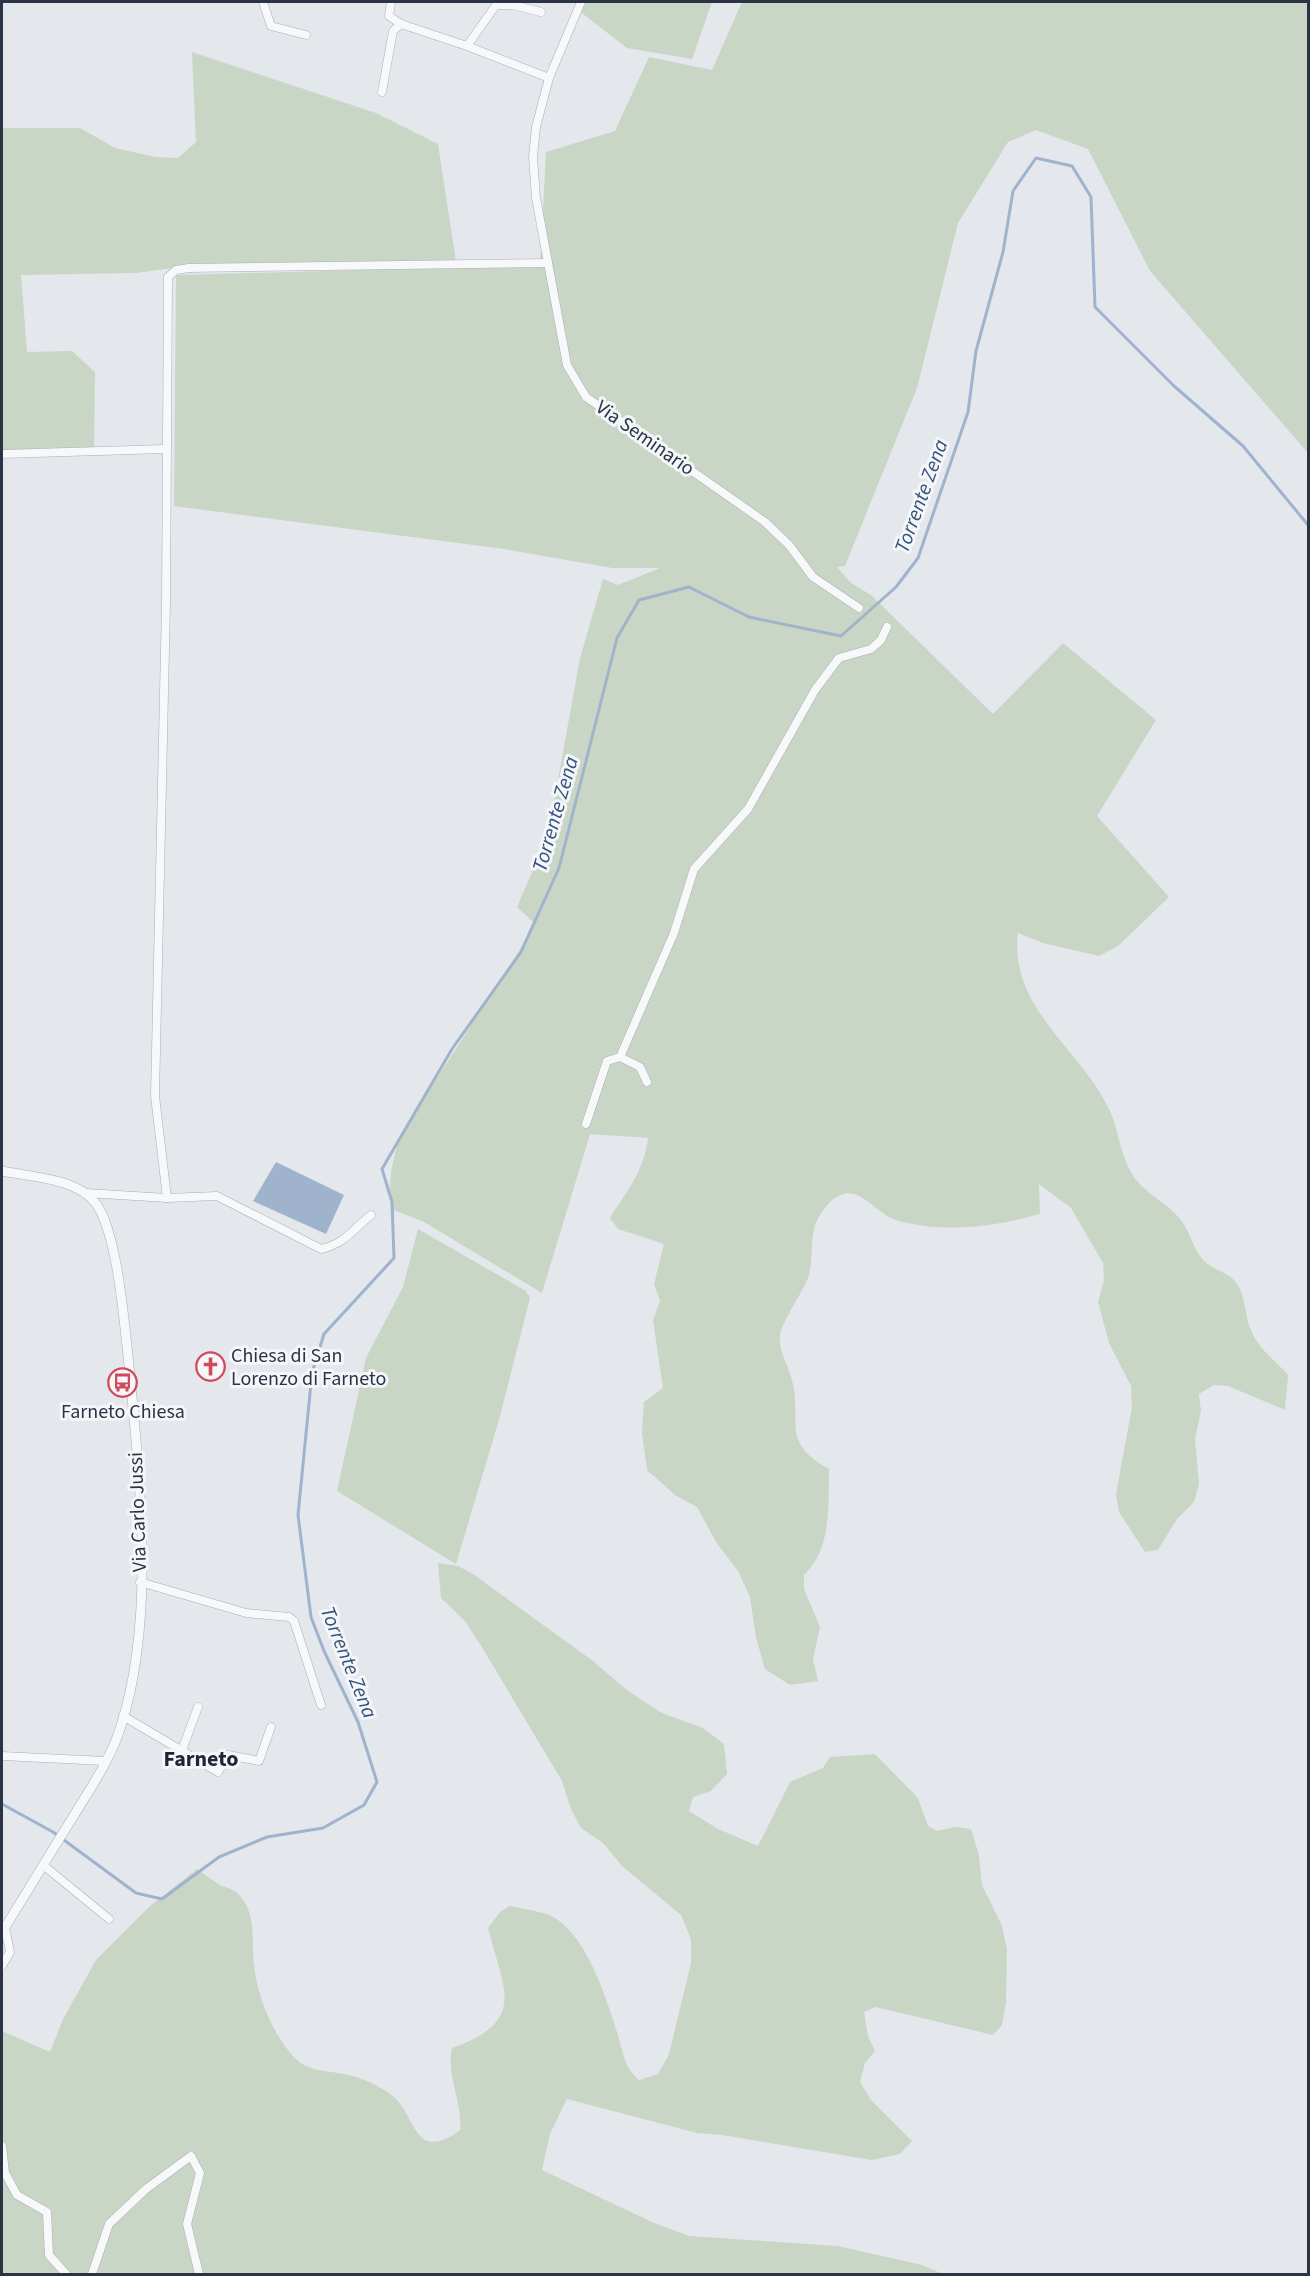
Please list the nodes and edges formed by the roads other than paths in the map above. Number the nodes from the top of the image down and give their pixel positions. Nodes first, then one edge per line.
1 (263, 2) edge
2 (391, 2) edge
3 (581, 2) edge
4 (541, 12) dead end
5 (401, 24) junction
6 (306, 35) dead end
7 (467, 46) junction
8 (549, 78) junction
9 (382, 92) dead end
10 (548, 263) junction
11 (165, 449) junction
12 (2, 454) edge
13 (859, 608) dead end
14 (887, 627) dead end
15 (620, 1057) junction
16 (647, 1082) dead end
17 (586, 1124) dead end
18 (2, 1171) edge
19 (86, 1193) junction
20 (167, 1198) junction
21 (371, 1215) dead end
22 (140, 1582) junction
23 (321, 1705) dead end
24 (198, 1707) dead end
25 (123, 1716) junction
26 (271, 1727) dead end
27 (182, 1750) junction
28 (2, 1755) edge
29 (105, 1761) junction
30 (48, 1869) dead end
31 (109, 1919) dead end
32 (3, 1930) edge
33 (2, 1966) edge
34 (2, 2146) edge
35 (66, 2274) edge
36 (92, 2274) edge
37 (199, 2274) edge

1 - 6 street
2 - 5 street
3 - 8 street, Via Seminario
4 - 7 street
5 - 7 street
5 - 9 street
7 - 8 street
8 - 10 street, Via Seminario
10 - 11 street
10 - 13 street, Via Seminario
11 - 12 street
11 - 20 street
14 - 15 street
15 - 16 street
15 - 17 street
18 - 19 street
19 - 20 street
19 - 22 street, Via Carlo Jussi
20 - 21 street
22 - 23 street
22 - 25 street, Via Carlo Jussi
24 - 27 street
25 - 27 street
25 - 29 street, Via Carlo Jussi
26 - 27 street
28 - 29 street
29 - 32 street, Via Carlo Jussi
30 - 31 street
32 - 33 street
34 - 35 street
36 - 37 street

